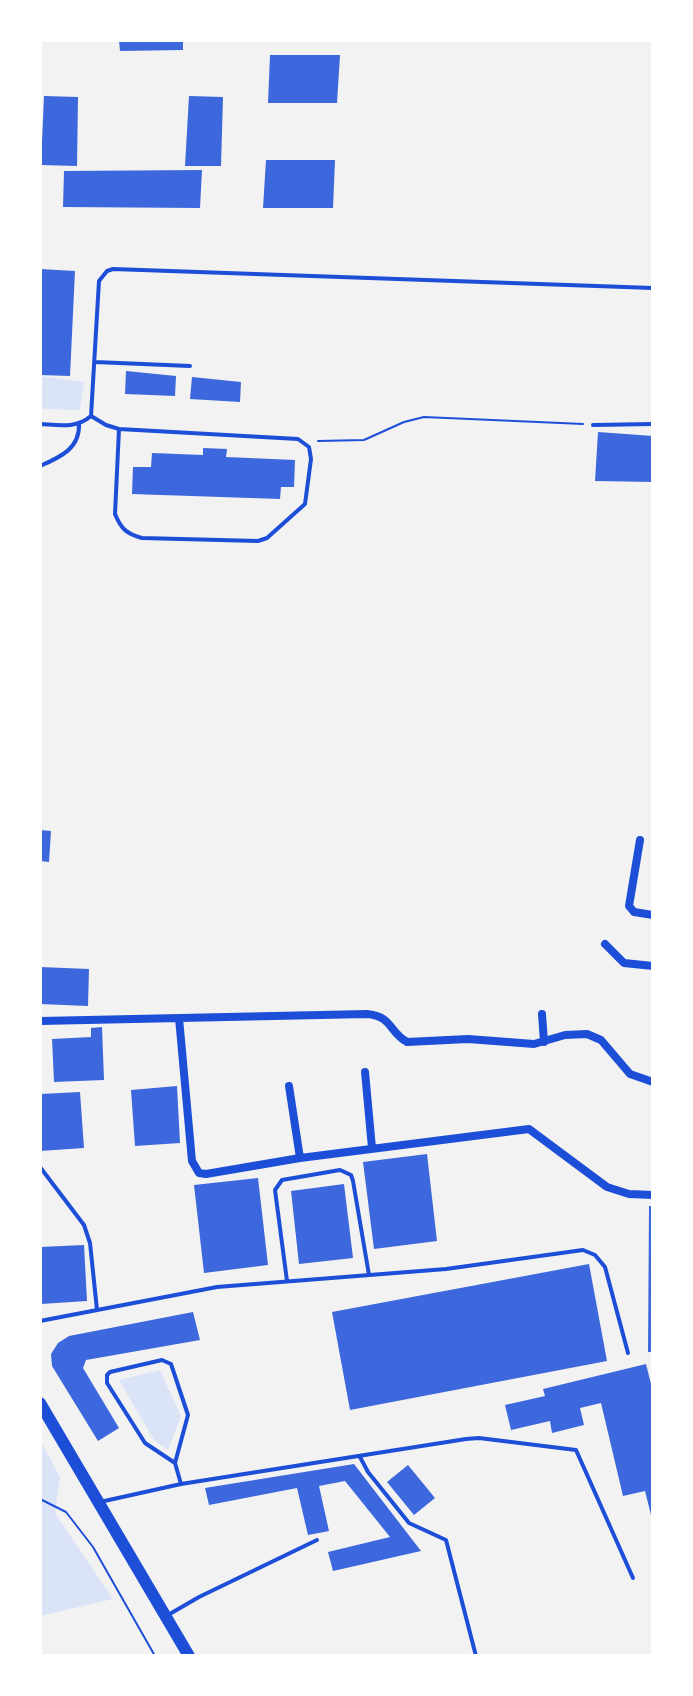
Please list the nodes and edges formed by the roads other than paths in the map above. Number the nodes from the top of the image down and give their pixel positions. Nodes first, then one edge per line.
1 (653, 288) edge
2 (95, 362) junction
3 (190, 366) dead end
4 (91, 416) junction
5 (40, 424) edge
6 (79, 424) junction
7 (653, 424) edge
8 (593, 425) road end
9 (119, 429) junction
10 (40, 466) edge
11 (640, 840) dead end
12 (653, 915) edge
13 (605, 944) dead end
14 (653, 966) edge
15 (542, 1014) dead end
16 (179, 1018) junction
17 (40, 1021) edge
18 (544, 1042) junction
19 (365, 1072) dead end
20 (653, 1082) edge
21 (289, 1086) dead end
22 (372, 1148) junction
23 (300, 1158) junction
24 (40, 1167) edge
25 (653, 1195) edge
26 (369, 1275) junction
27 (287, 1281) junction
28 (97, 1310) junction
29 (40, 1321) edge
30 (628, 1353) dead end
31 (40, 1403) edge
32 (360, 1457) junction
33 (175, 1463) junction
34 (181, 1484) junction
35 (98, 1502) junction
36 (317, 1540) dead end
37 (633, 1578) dead end
38 (166, 1617) junction
39 (189, 1656) edge
40 (476, 1656) edge

1 - 2 lane
2 - 3 lane
2 - 4 lane
4 - 6 lane
4 - 9 lane
5 - 6 lane
6 - 10 lane
7 - 8 lane
9 - 9 lane
11 - 12 street
13 - 14 street
15 - 18 street
16 - 17 street
16 - 18 street
16 - 23 street
18 - 20 street
19 - 22 street
21 - 23 street
22 - 23 street
22 - 25 street
24 - 28 lane
26 - 27 lane
26 - 27 lane
26 - 30 lane
27 - 28 lane
28 - 29 lane
31 - 35 main road
32 - 34 lane
32 - 37 lane
32 - 40 lane
33 - 33 lane
33 - 34 lane
34 - 35 lane
35 - 38 main road
36 - 38 lane
38 - 39 main road

